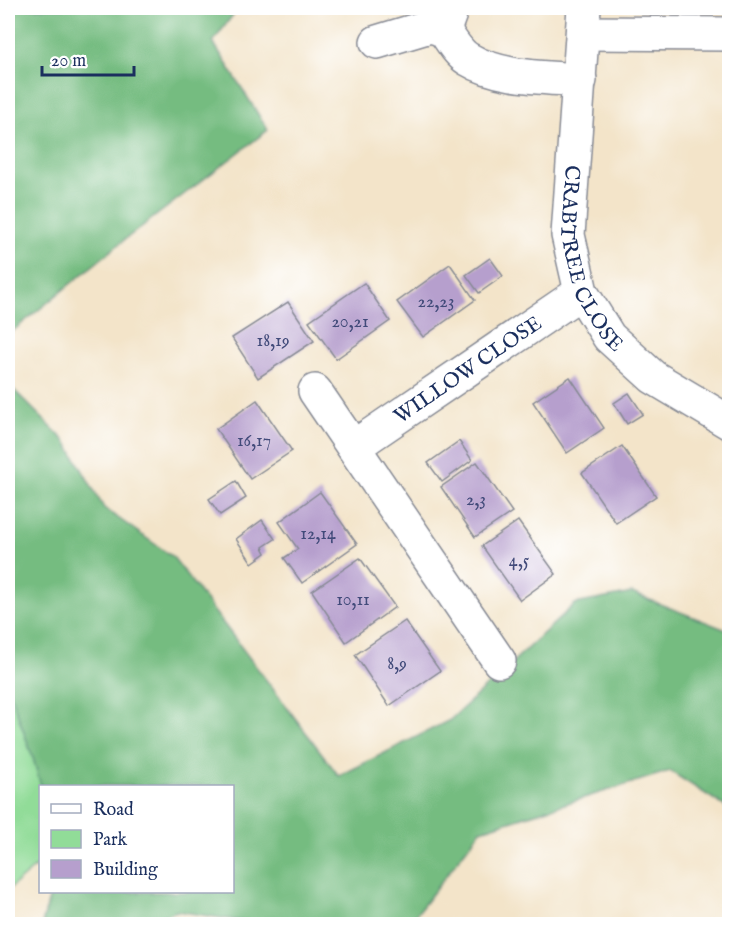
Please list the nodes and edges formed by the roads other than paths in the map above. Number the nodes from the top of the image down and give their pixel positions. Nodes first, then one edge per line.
1 (448, 19) edge
2 (583, 20) edge
3 (729, 34) edge
4 (377, 42) dead end
5 (580, 80) junction
6 (581, 292) junction
7 (315, 391) dead end
8 (729, 423) edge
9 (355, 446) junction
10 (499, 660) dead end

1 - 4 street
1 - 5 street
2 - 3 street, CRABTREE CLOSE
2 - 5 street, CRABTREE CLOSE
5 - 6 street, CRABTREE CLOSE
6 - 8 street, CRABTREE CLOSE
6 - 9 street, WILLOW CLOSE
7 - 9 street
9 - 10 street

